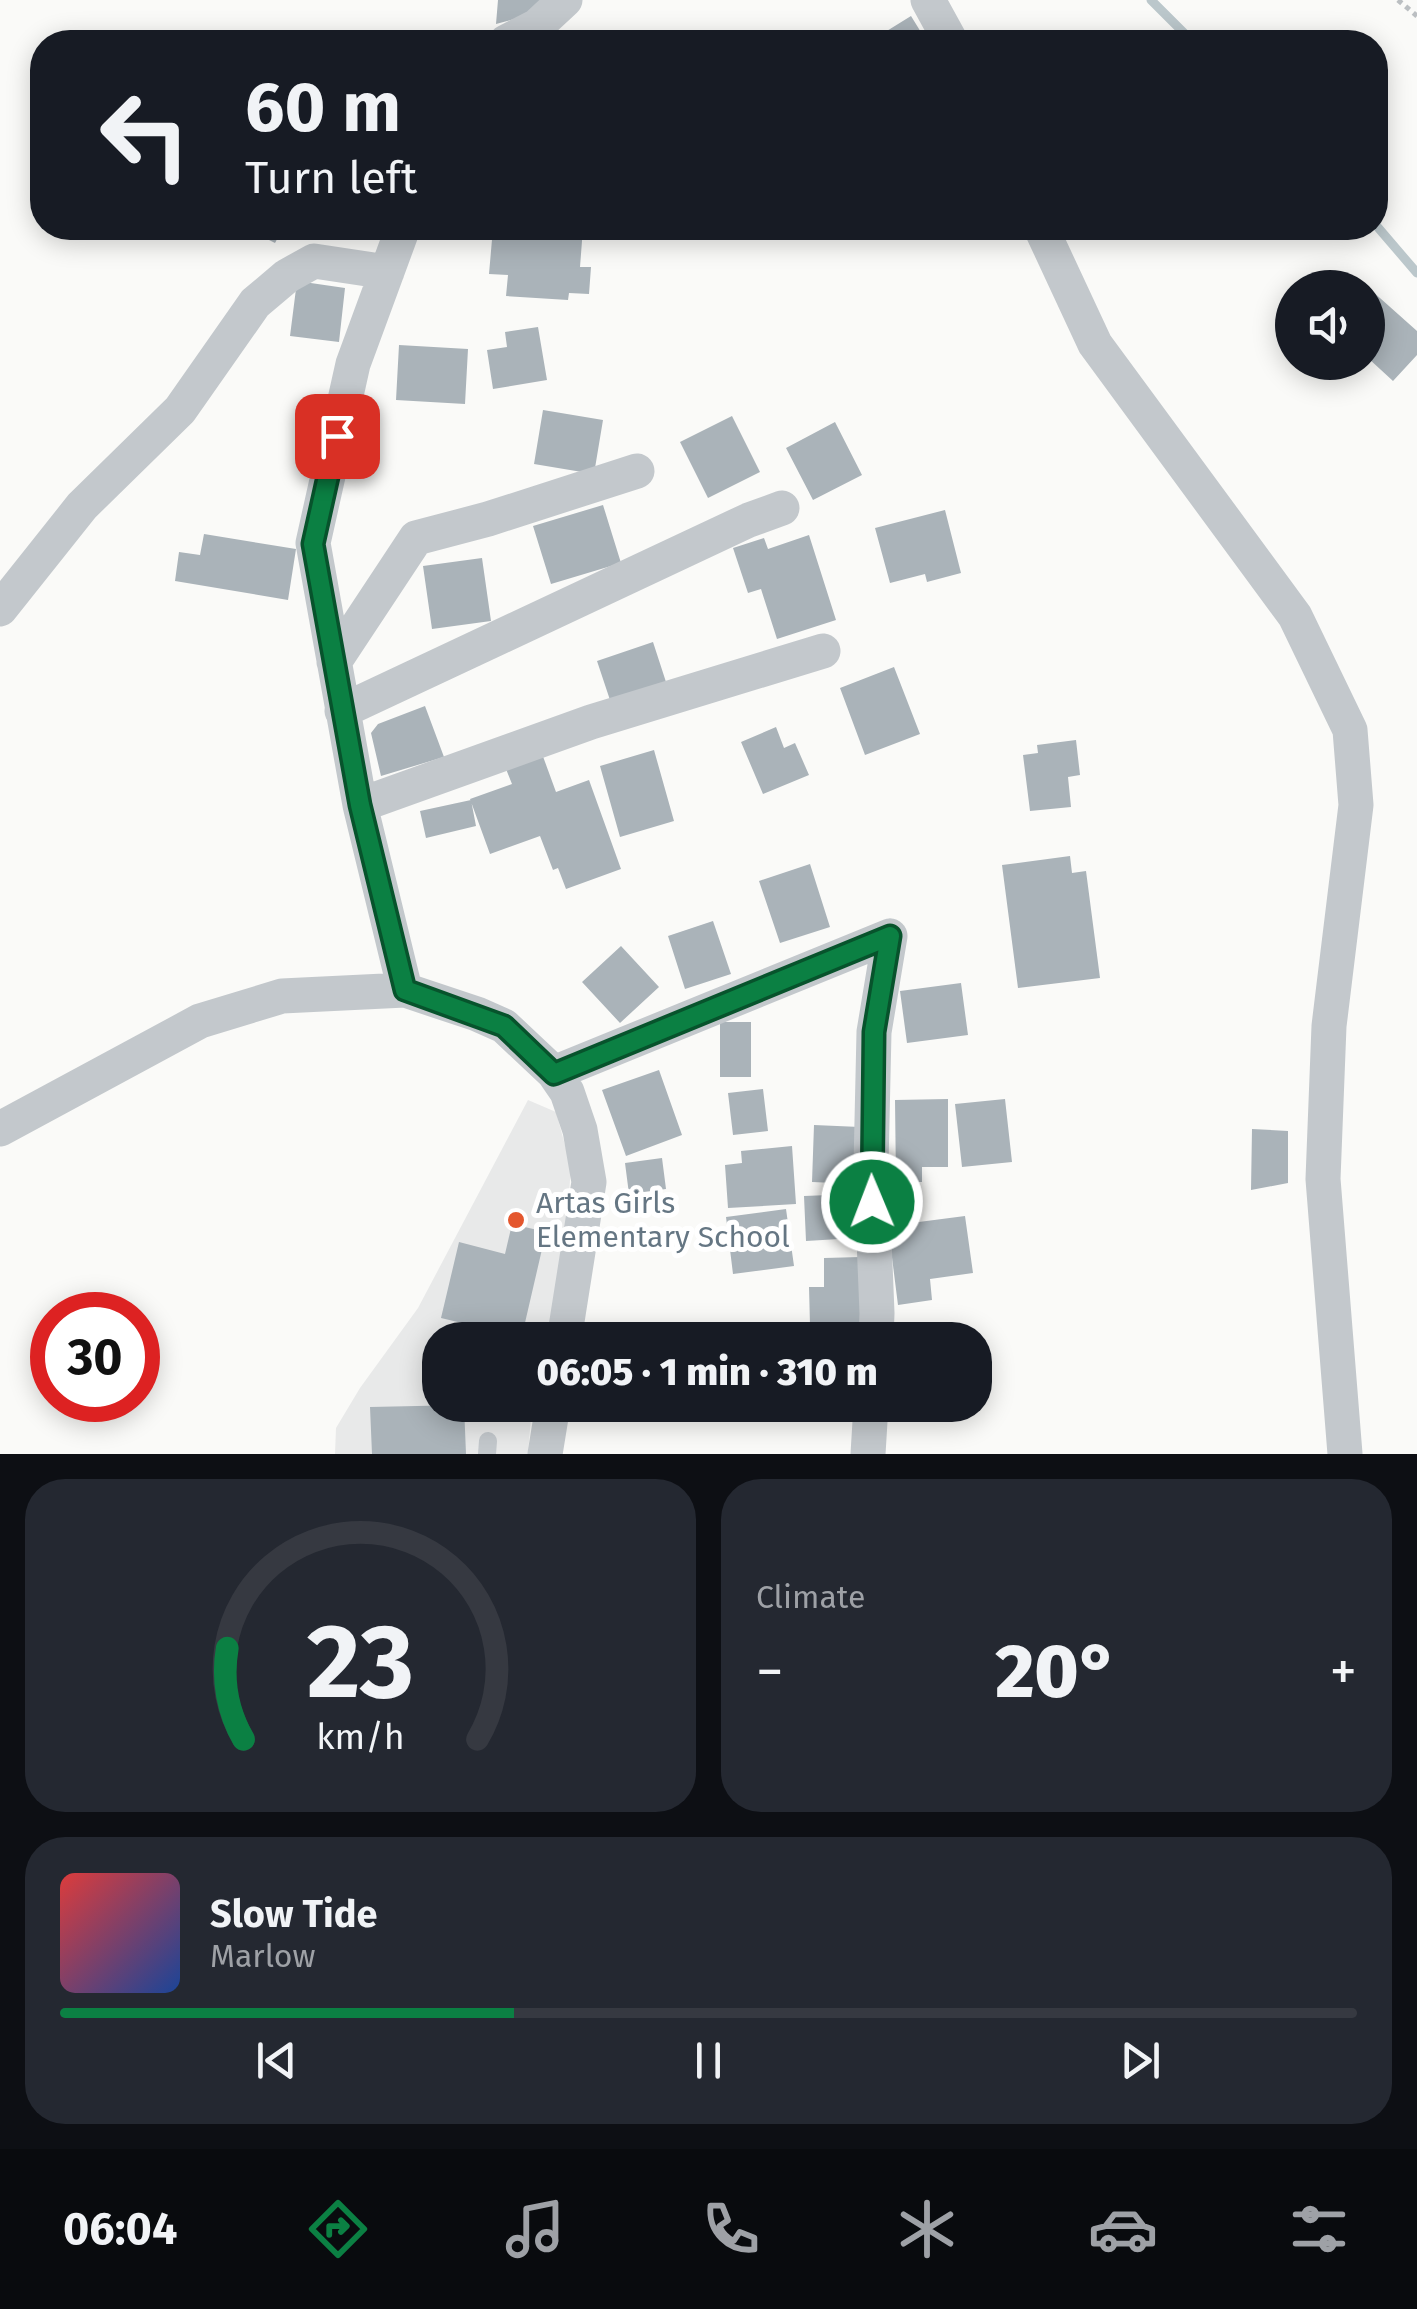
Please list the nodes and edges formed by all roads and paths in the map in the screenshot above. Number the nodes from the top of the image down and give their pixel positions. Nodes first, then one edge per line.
1 (564, 0) edge
2 (928, 0) edge
3 (1398, 0) edge
4 (1417, 16) edge
5 (529, 30) edge
6 (944, 30) edge
7 (399, 240) edge
8 (1047, 240) edge
9 (387, 272) junction
10 (638, 471) dead end
11 (782, 508) dead end
12 (0, 609) edge
13 (823, 651) dead end
14 (334, 662) junction
15 (342, 711) junction
16 (360, 805) junction
17 (405, 990) junction
18 (554, 1074) junction
19 (0, 1129) edge
20 (567, 1322) edge
21 (877, 1322) edge
22 (550, 1422) edge
23 (870, 1422) edge
24 (545, 1454) edge
25 (868, 1454) edge
26 (1345, 1454) edge

1 - 5 street
2 - 6 street
3 - 4 path
7 - 9 street
8 - 26 street
9 - 12 street
9 - 14 street
10 - 14 street
11 - 15 street
13 - 16 street
14 - 15 street
15 - 16 street
16 - 17 street
17 - 18 street
17 - 19 street
18 - 20 street
18 - 21 street
22 - 24 street
23 - 25 street

